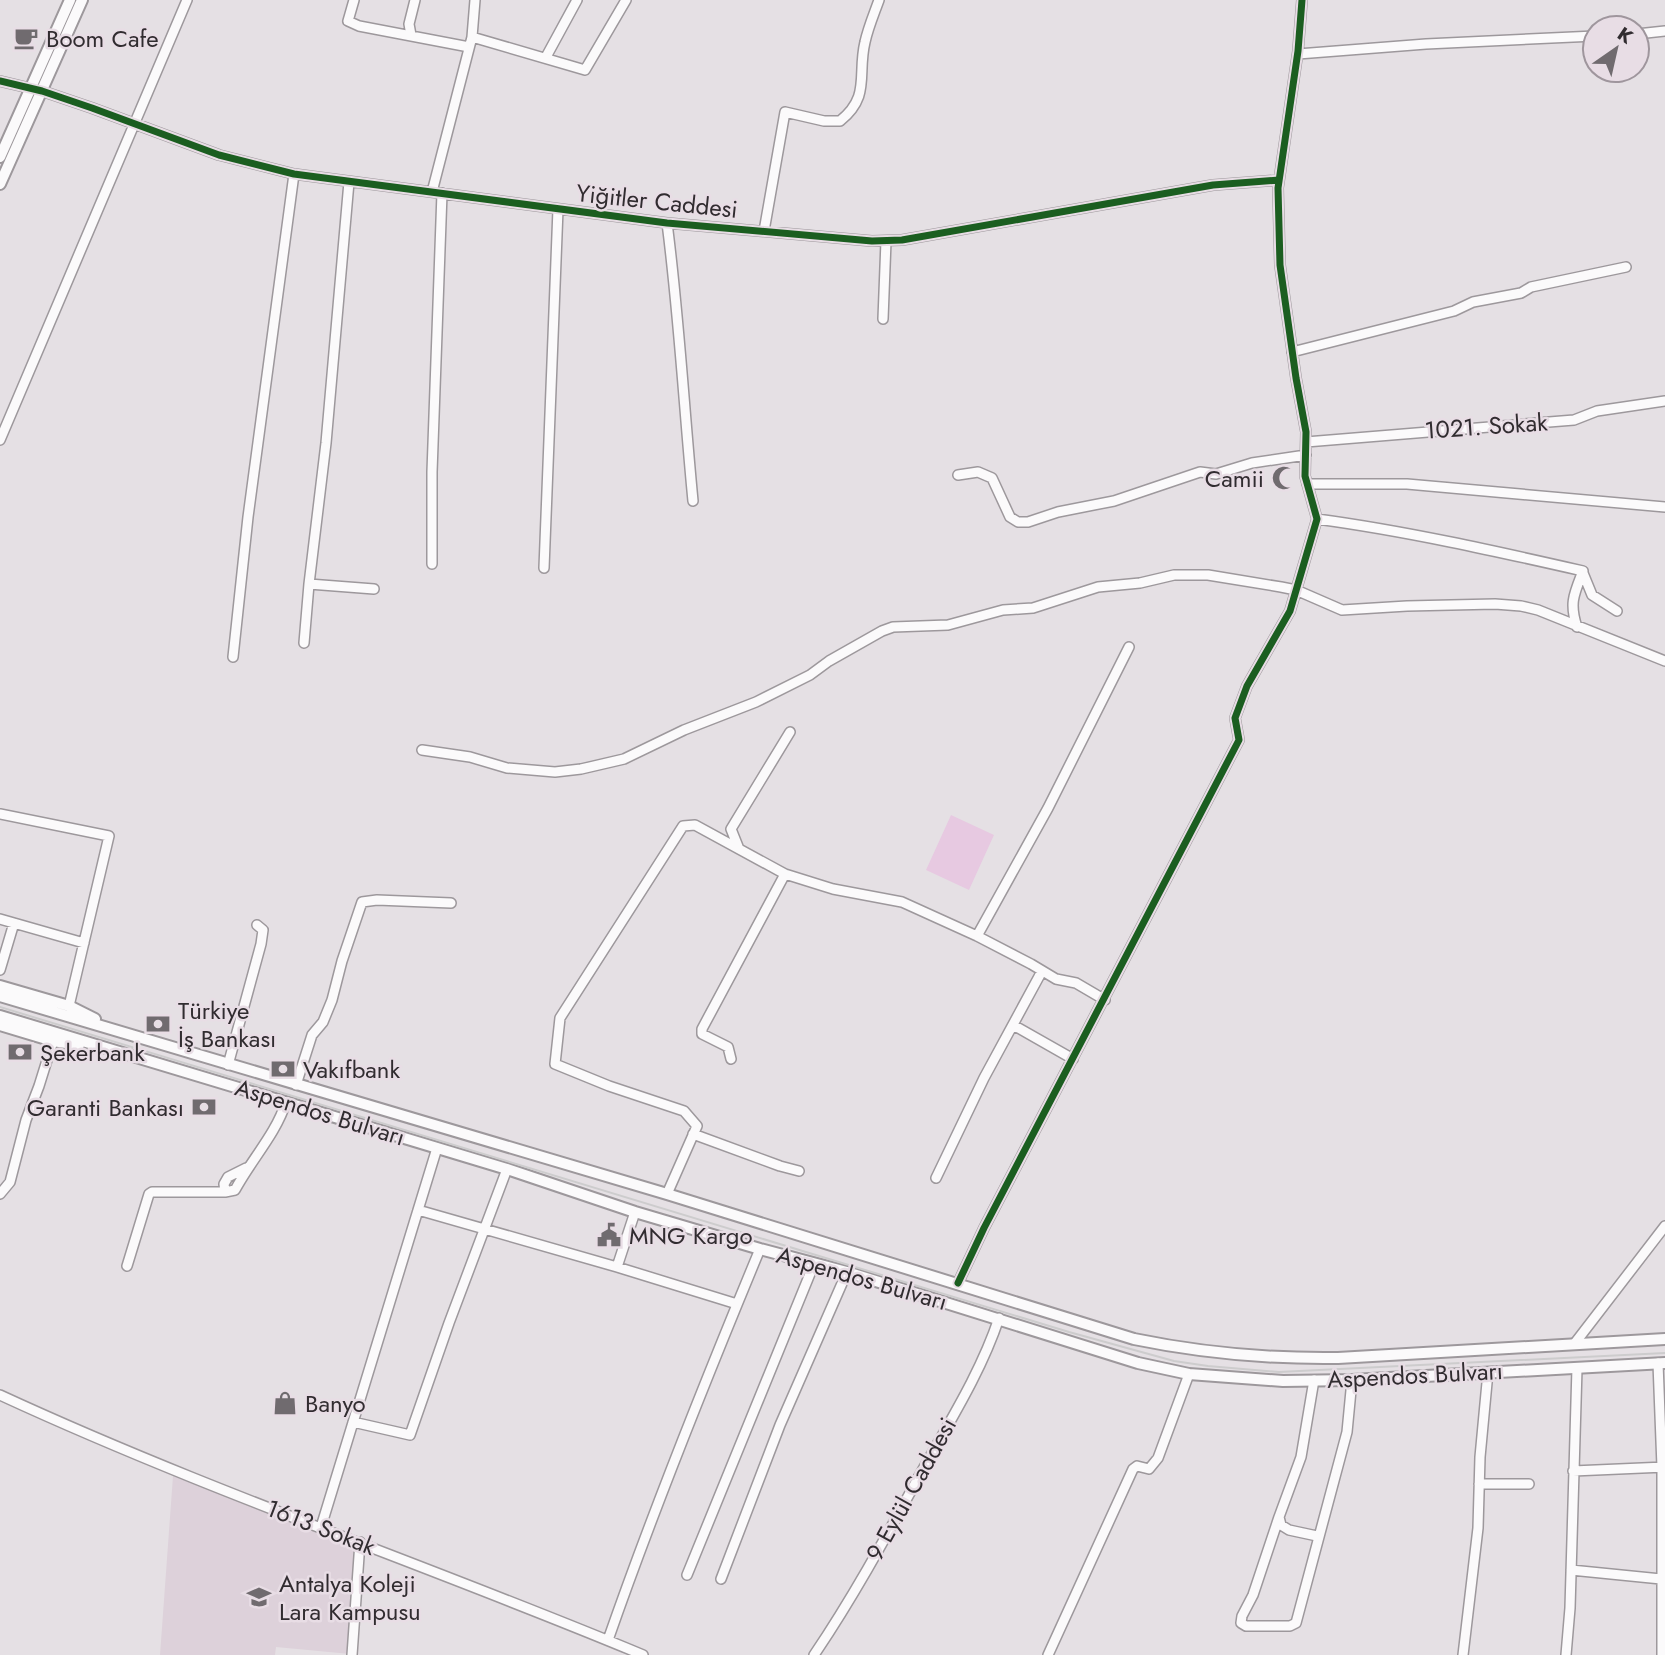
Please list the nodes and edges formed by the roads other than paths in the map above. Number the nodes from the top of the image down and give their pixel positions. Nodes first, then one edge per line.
1 (70, 0) edge
2 (82, 0) edge
3 (187, 0) edge
4 (354, 0) edge
5 (415, 0) edge
6 (475, 0) edge
7 (577, 0) edge
8 (626, 0) edge
9 (879, 0) edge
10 (1302, 0) edge
11 (411, 36) junction
12 (1581, 37) edge
13 (471, 42) junction
14 (1297, 54) junction
15 (546, 57) junction
16 (0, 81) edge
17 (37, 89) junction
18 (134, 125) junction
19 (0, 157) edge
20 (294, 174) junction
21 (1279, 180) junction
22 (349, 182) junction
23 (0, 184) edge
24 (437, 192) junction
25 (558, 209) junction
26 (667, 223) junction
27 (764, 231) junction
28 (886, 241) junction
29 (1626, 267) dead end
30 (883, 318) dead end
31 (1292, 352) junction
32 (1665, 401) edge
33 (0, 440) edge
34 (1306, 442) junction
35 (1306, 455) junction
36 (958, 475) dead end
37 (1307, 484) junction
38 (693, 501) dead end
39 (1665, 507) edge
40 (1317, 519) junction
41 (432, 564) dead end
42 (544, 568) dead end
43 (1583, 571) junction
44 (309, 584) junction
45 (374, 589) dead end
46 (1296, 590) junction
47 (1617, 611) dead end
48 (1577, 627) junction
49 (304, 643) dead end
50 (1129, 647) dead end
51 (233, 657) dead end
52 (1665, 661) edge
53 (790, 732) dead end
54 (422, 750) dead end
55 (0, 814) edge
56 (739, 849) junction
57 (785, 874) junction
58 (451, 903) dead end
59 (0, 919) edge
60 (14, 923) junction
61 (257, 925) dead end
62 (977, 936) junction
63 (84, 943) junction
64 (0, 970) edge
65 (1042, 971) junction
66 (0, 986) edge
67 (0, 996) edge
68 (1105, 1000) junction
69 (69, 1006) junction
70 (0, 1016) edge
71 (0, 1025) edge
72 (1013, 1025) junction
73 (126, 1034) junction
74 (53, 1041) junction
75 (123, 1053) junction
76 (731, 1059) dead end
77 (1073, 1059) junction
78 (228, 1065) junction
79 (296, 1085) junction
80 (286, 1102) junction
81 (693, 1134) junction
82 (437, 1148) junction
83 (507, 1169) junction
84 (799, 1171) dead end
85 (936, 1178) dead end
86 (0, 1194) edge
87 (667, 1194) junction
88 (418, 1210) junction
89 (635, 1212) junction
90 (1665, 1226) edge
91 (485, 1230) junction
92 (760, 1249) junction
93 (814, 1264) junction
94 (127, 1266) dead end
95 (617, 1267) junction
96 (847, 1272) junction
97 (958, 1283) junction
98 (737, 1304) junction
99 (999, 1318) junction
100 (1665, 1339) edge
101 (1575, 1343) junction
102 (1661, 1363) edge
103 (1577, 1368) junction
104 (1488, 1373) junction
105 (1189, 1374) junction
106 (1314, 1380) junction
107 (1352, 1380) junction
108 (0, 1395) edge
109 (353, 1422) junction
110 (1663, 1467) edge
111 (1573, 1471) junction
112 (1479, 1484) junction
113 (1530, 1484) dead end
114 (1279, 1517) junction
115 (321, 1527) junction
116 (1317, 1536) junction
117 (360, 1542) junction
118 (1571, 1570) junction
119 (687, 1575) dead end
120 (722, 1579) dead end
121 (1661, 1579) junction
122 (608, 1640) junction
123 (352, 1655) edge
124 (643, 1655) edge
125 (814, 1655) edge
126 (1048, 1655) edge
127 (1463, 1655) edge
128 (1566, 1655) edge
129 (1662, 1655) edge

1 - 17 main road
2 - 17 main road
3 - 18 street
4 - 11 street
5 - 11 street
6 - 13 street
7 - 15 street
8 - 15 street
9 - 27 street
10 - 14 street
11 - 13 street
12 - 14 street
13 - 15 street
13 - 24 street
14 - 21 street
16 - 17 street, Yiğitler Caddesi
17 - 18 street, Yiğitler Caddesi
17 - 19 main road
17 - 23 main road
18 - 20 street, Yiğitler Caddesi
18 - 33 street
20 - 22 street, Yiğitler Caddesi
20 - 51 street
21 - 28 street, Yiğitler Caddesi
21 - 31 street
22 - 24 street, Yiğitler Caddesi
22 - 44 street
24 - 25 street, Yiğitler Caddesi
24 - 41 street
25 - 26 street, Yiğitler Caddesi
25 - 42 street
26 - 27 street, Yiğitler Caddesi
26 - 38 street
27 - 28 street, Yiğitler Caddesi
28 - 30 street
29 - 31 street
31 - 34 street
32 - 34 street, 1021. Sokak
34 - 35 street
35 - 36 street
35 - 37 street
37 - 39 street
37 - 40 street
40 - 43 street
40 - 46 street
43 - 47 street
43 - 48 street
44 - 45 street
44 - 49 street
46 - 48 street
46 - 54 street
46 - 68 street
48 - 52 street
50 - 62 street
53 - 56 street
55 - 63 street
56 - 57 street
56 - 81 street
57 - 62 street
57 - 76 street
58 - 79 street
59 - 60 street
60 - 63 street
60 - 64 street
61 - 78 street
62 - 65 street
63 - 69 street
65 - 68 street
65 - 72 street
66 - 69 main road
67 - 73 main road, Aspendos Bulvarı
68 - 77 street
69 - 73 main road
70 - 75 main road, Aspendos Bulvarı
71 - 74 main road
72 - 77 street
72 - 85 street
73 - 78 main road, Aspendos Bulvarı
74 - 75 main road
74 - 86 street
75 - 80 main road, Aspendos Bulvarı
77 - 97 street
78 - 79 main road, Aspendos Bulvarı
79 - 87 main road, Aspendos Bulvarı
80 - 82 main road, Aspendos Bulvarı
80 - 94 street
81 - 84 street
81 - 87 street
82 - 83 main road, Aspendos Bulvarı
82 - 88 street
83 - 89 main road, Aspendos Bulvarı
83 - 91 street
87 - 97 main road, Aspendos Bulvarı
88 - 91 street
88 - 109 street
89 - 92 main road, Aspendos Bulvarı
89 - 95 street
90 - 101 street
91 - 95 street
91 - 109 street
92 - 93 main road, Aspendos Bulvarı
92 - 98 street
93 - 96 main road, Aspendos Bulvarı
93 - 119 street
95 - 98 street
96 - 99 main road, Aspendos Bulvarı
96 - 120 street
97 - 101 main road, Aspendos Bulvarı
98 - 122 street
99 - 105 main road, Aspendos Bulvarı
99 - 125 street, 9 Eylül Caddesi
100 - 101 main road, Aspendos Bulvarı
102 - 103 main road, Aspendos Bulvarı
102 - 110 street
103 - 104 main road, Aspendos Bulvarı
103 - 111 street
104 - 107 main road, Aspendos Bulvarı
104 - 112 street
105 - 106 main road, Aspendos Bulvarı
105 - 126 street
106 - 107 main road, Aspendos Bulvarı
106 - 114 street
107 - 116 street
108 - 115 street, 1613 Sokak
109 - 115 street
110 - 111 street
110 - 121 street
111 - 118 street
112 - 113 street
112 - 127 street
114 - 116 street
114 - 116 street
115 - 117 street, 1613 Sokak
117 - 122 street, 1613 Sokak
117 - 123 street
118 - 121 street
118 - 128 street
121 - 129 street
122 - 124 street, 1613 Sokak

